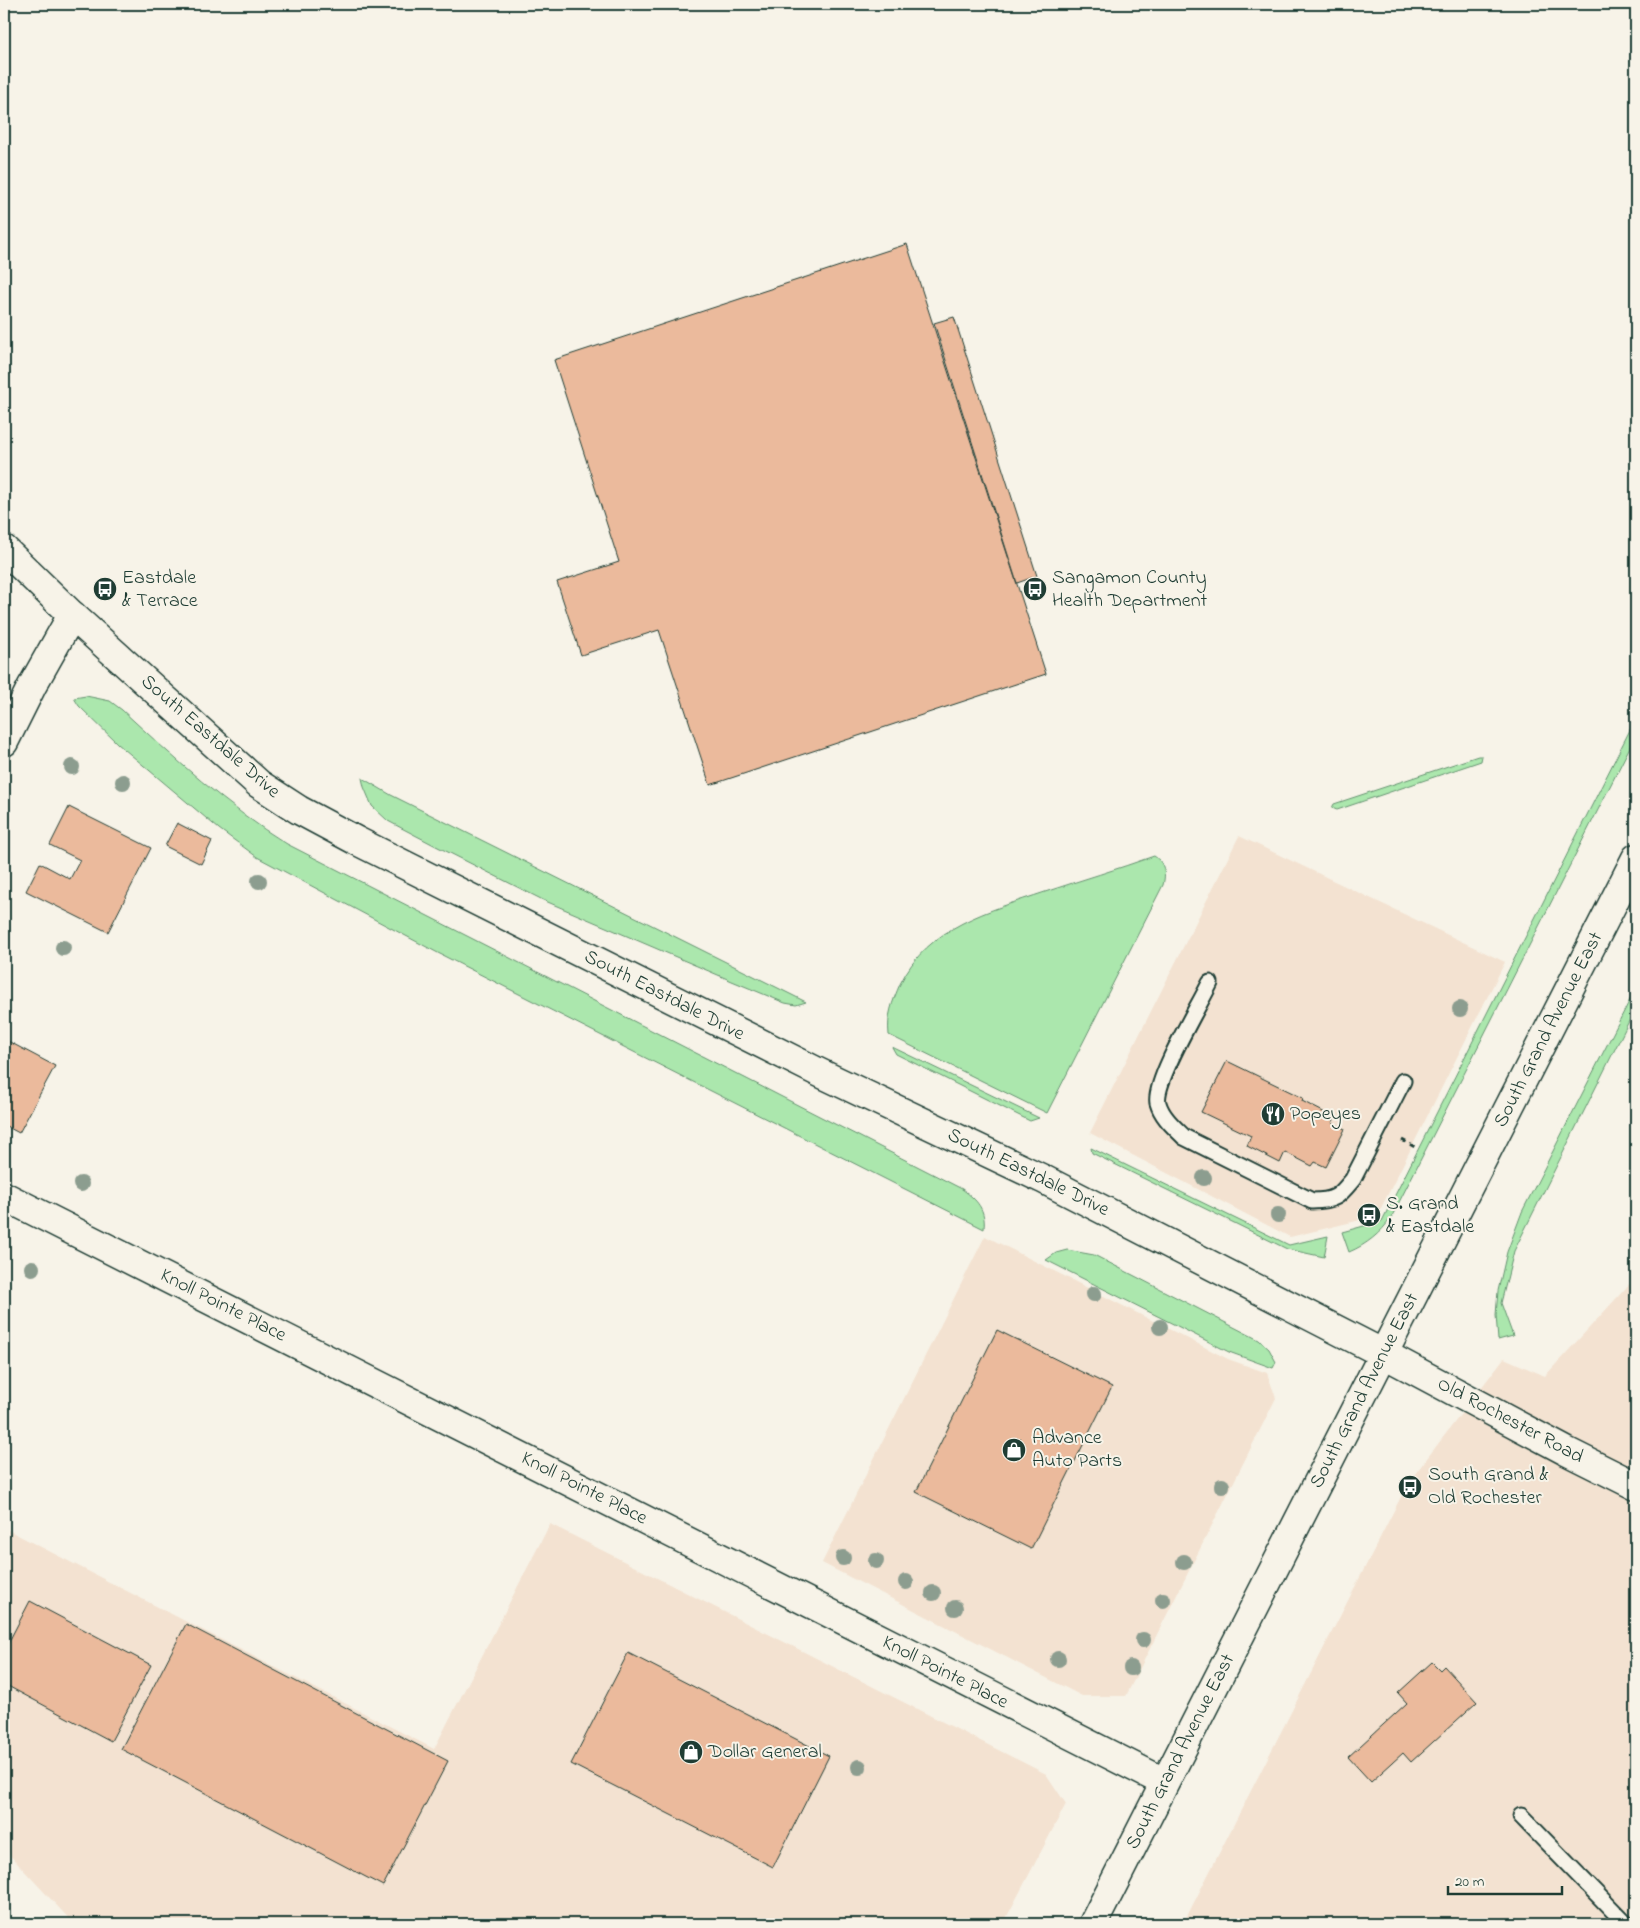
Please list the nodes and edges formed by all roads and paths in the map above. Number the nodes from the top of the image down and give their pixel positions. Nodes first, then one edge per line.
1 (4, 549) edge
2 (72, 615) junction
3 (4, 742) edge
4 (1636, 858) edge
5 (1210, 984) dead end
6 (1402, 1081) dead end
7 (4, 1196) edge
8 (1384, 1354) junction
9 (1636, 1486) edge
10 (1164, 1782) junction
11 (1521, 1816) dead end
12 (1093, 1924) edge
13 (1626, 1924) edge

1 - 2 street, South Eastdale Drive
2 - 3 street
2 - 8 street, South Eastdale Drive
4 - 8 street, South Grand Avenue East
5 - 6 lane
7 - 10 street, Knoll Pointe Place
8 - 9 street, Old Rochester Road
8 - 10 street, South Grand Avenue East
10 - 12 street, South Grand Avenue East
11 - 13 lane

